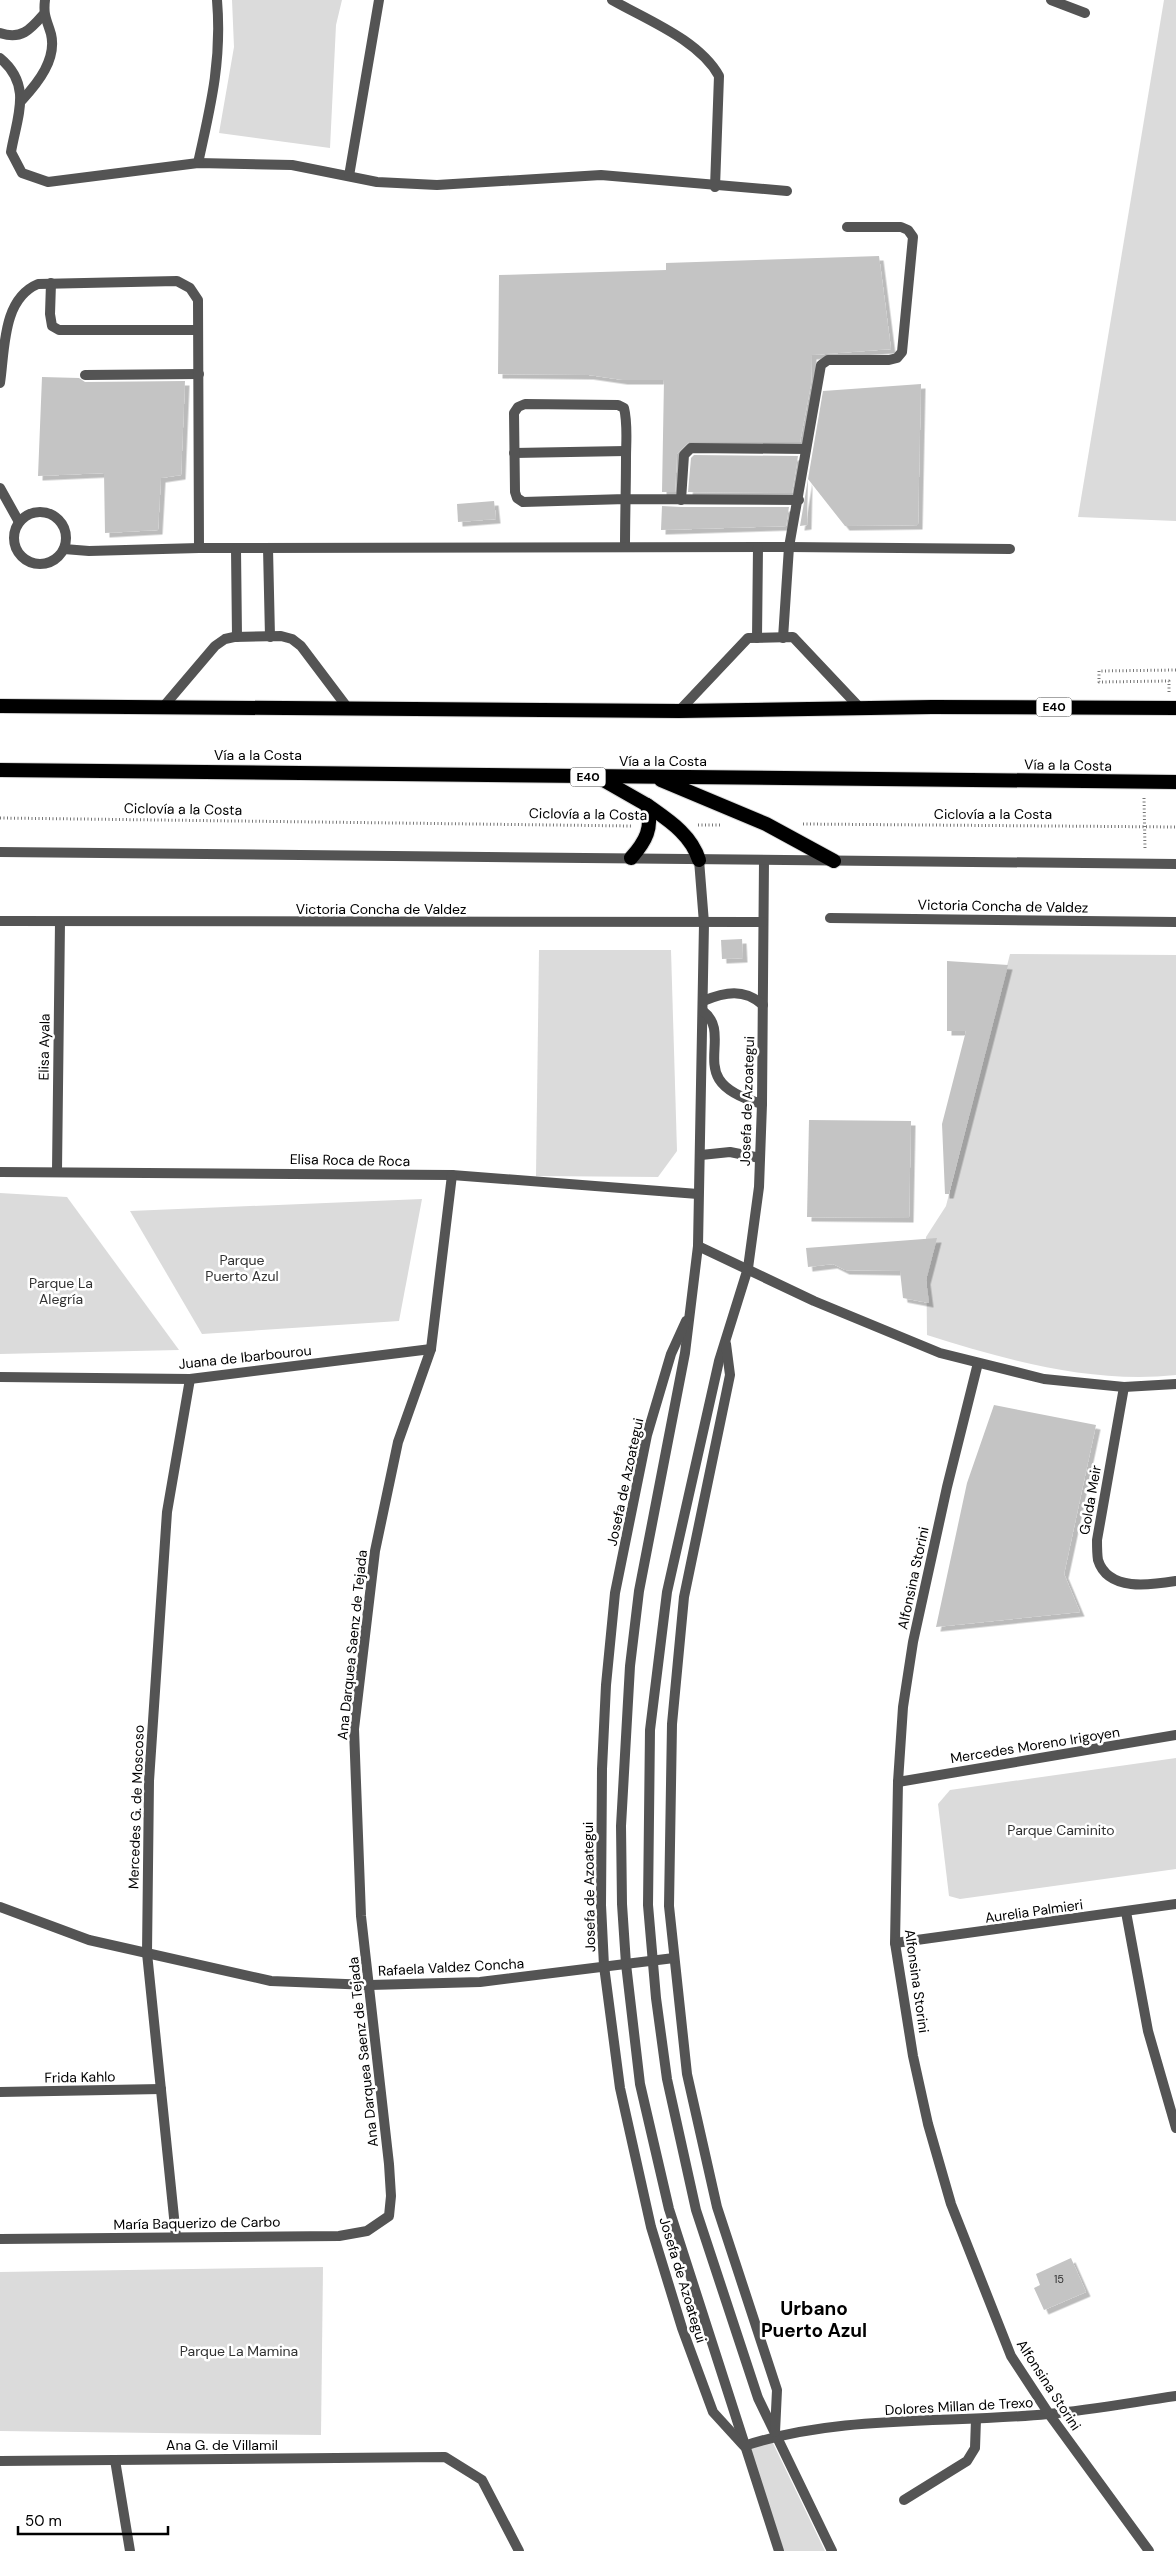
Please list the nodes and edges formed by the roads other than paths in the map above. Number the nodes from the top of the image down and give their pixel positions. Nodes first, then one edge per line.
1 (44, 0) edge
2 (217, 0) edge
3 (379, 0) edge
4 (612, 0) edge
5 (1051, 0) edge
6 (1085, 13) dead end
7 (43, 15) junction
8 (0, 33) edge
9 (0, 58) edge
10 (22, 100) junction
11 (198, 162) junction
12 (349, 176) junction
13 (714, 187) junction
14 (787, 191) dead end
15 (847, 228) dead end
16 (51, 284) junction
17 (198, 330) junction
18 (198, 374) junction
19 (84, 375) dead end
20 (0, 383) edge
21 (806, 449) junction
22 (626, 451) junction
23 (514, 453) junction
24 (0, 488) edge
25 (626, 498) junction
26 (681, 500) junction
27 (799, 500) junction
28 (19, 522) junction
29 (625, 547) junction
30 (758, 547) junction
31 (790, 547) junction
32 (199, 548) junction
33 (268, 548) junction
34 (64, 549) junction
35 (236, 549) junction
36 (1010, 549) dead end
37 (270, 636) junction
38 (237, 637) junction
39 (757, 638) junction
40 (783, 638) junction
41 (0, 706) edge
42 (164, 706) junction
43 (347, 707) junction
44 (860, 708) junction
45 (1176, 708) edge
46 (679, 711) junction
47 (0, 770) edge
48 (597, 777) junction
49 (653, 777) junction
50 (1176, 782) edge
51 (646, 806) junction
52 (0, 852) edge
53 (631, 858) junction
54 (699, 860) junction
55 (764, 860) junction
56 (834, 861) junction
57 (1176, 864) edge
58 (830, 918) dead end
59 (0, 921) edge
60 (60, 922) junction
61 (763, 922) junction
62 (1176, 922) edge
63 (704, 923) junction
64 (763, 1005) junction
65 (703, 1006) junction
66 (762, 1104) junction
67 (701, 1155) junction
68 (760, 1158) junction
69 (57, 1171) junction
70 (0, 1172) edge
71 (452, 1175) junction
72 (698, 1194) junction
73 (698, 1246) junction
74 (748, 1268) junction
75 (690, 1311) junction
76 (726, 1339) junction
77 (431, 1349) junction
78 (978, 1364) junction
79 (0, 1377) edge
80 (190, 1379) junction
81 (1176, 1384) edge
82 (1124, 1387) junction
83 (1176, 1581) edge
84 (1176, 1736) edge
85 (898, 1782) junction
86 (1176, 1904) edge
87 (0, 1907) edge
88 (1126, 1912) junction
89 (894, 1943) junction
90 (147, 1953) junction
91 (674, 1958) junction
92 (652, 1960) junction
93 (626, 1964) junction
94 (604, 1966) junction
95 (370, 1985) junction
96 (161, 2089) junction
97 (0, 2092) edge
98 (1176, 2128) edge
99 (388, 2216) joint
100 (176, 2237) junction
101 (0, 2239) edge
102 (1176, 2396) edge
103 (1049, 2414) junction
104 (976, 2418) junction
105 (775, 2436) junction
106 (744, 2446) junction
107 (115, 2460) junction
108 (0, 2461) edge
109 (904, 2500) dead end
110 (130, 2551) edge
111 (519, 2551) edge
112 (779, 2551) edge
113 (832, 2551) edge
114 (1149, 2551) edge

1 - 7 street
2 - 11 street
3 - 12 street
4 - 13 street
5 - 6 street
7 - 8 street
7 - 10 street
9 - 10 street
10 - 11 street
11 - 12 street
12 - 13 street
13 - 14 street
15 - 21 street
16 - 17 street
16 - 17 street
16 - 20 street
17 - 18 street
18 - 19 street
18 - 32 street
21 - 26 street
21 - 27 street
22 - 23 street
22 - 23 street
22 - 25 street
23 - 25 street
24 - 28 street
25 - 26 street
25 - 29 street
26 - 27 street
27 - 31 street
28 - 34 street
28 - 34 street
29 - 30 street
29 - 33 street
30 - 31 street
30 - 39 street
31 - 36 street
31 - 40 street
32 - 34 street
32 - 35 street
33 - 35 street
33 - 37 street
35 - 38 street
37 - 38 street
37 - 43 street
38 - 42 street
39 - 40 street
39 - 46 street
40 - 44 street
41 - 42 highway, E40
42 - 43 highway, E40
43 - 46 highway, E40
44 - 45 highway, E40
44 - 46 highway, E40
47 - 48 highway, Vía a la Costa / E40
48 - 49 highway, Vía a la Costa / E40
48 - 51 highway
49 - 50 highway, Vía a la Costa / E40
49 - 56 highway
51 - 53 highway
51 - 54 highway
52 - 53 street
53 - 54 street
54 - 55 street
54 - 63 street, Josefa de Azoategui
55 - 56 street
55 - 61 street, Josefa de Azoategui
56 - 57 street
58 - 62 street, Victoria Concha de Valdez
59 - 60 street, Victoria Concha de Valdez
60 - 63 street, Victoria Concha de Valdez
60 - 69 street, Elisa Ayala
61 - 63 street, Victoria Concha de Valdez
61 - 64 street, Josefa de Azoategui
63 - 65 street, Josefa de Azoategui
64 - 65 street
64 - 66 street, Josefa de Azoategui
65 - 66 street
65 - 67 street, Josefa de Azoategui
66 - 68 street, Josefa de Azoategui
67 - 68 street
67 - 72 street, Josefa de Azoategui
68 - 74 street, Josefa de Azoategui
69 - 70 street, Elisa Roca de Roca
69 - 71 street, Elisa Roca de Roca
71 - 72 street, Elisa Roca de Roca
71 - 77 street, Ana Darquea Saenz de Tejada
72 - 73 street, Josefa de Azoategui
73 - 74 street
73 - 75 street, Josefa de Azoategui
74 - 76 street, Josefa de Azoategui
74 - 78 street
75 - 93 street, Josefa de Azoategui
75 - 94 street, Josefa de Azoategui
76 - 91 street, Josefa de Azoategui
76 - 92 street, Josefa de Azoategui
77 - 80 street, Juana de Ibarbourou
77 - 95 street, Ana Darquea Saenz de Tejada
78 - 82 street
78 - 85 street, Alfonsina Storini
79 - 80 street, Juana de Ibarbourou
80 - 90 street, Mercedes G. de Moscoso
81 - 82 street
82 - 83 street, Golda Meir
84 - 85 street, Mercedes Moreno Irigoyen
85 - 89 street, Alfonsina Storini
86 - 88 street, Aurelia Palmieri
87 - 90 street, Rafaela Valdez Concha
88 - 89 street, Aurelia Palmieri
88 - 98 street
89 - 103 street, Alfonsina Storini
90 - 95 street, Rafaela Valdez Concha
90 - 96 street, Mercedes G. de Moscoso
91 - 92 street, Rafaela Valdez Concha
91 - 105 street, Josefa de Azoategui
92 - 93 street, Rafaela Valdez Concha
92 - 105 street, Josefa de Azoategui
93 - 94 street, Rafaela Valdez Concha
93 - 106 street, Josefa de Azoategui
94 - 95 street, Rafaela Valdez Concha
94 - 106 street, Josefa de Azoategui
95 - 99 street, Ana Darquea Saenz de Tejada
96 - 97 street, Frida Kahlo
96 - 100 street, Mercedes G. de Moscoso
99 - 100 street, María Baquerizo de Carbo
100 - 101 street, María Baquerizo de Carbo
102 - 103 street, Dolores Millan de Trexo
103 - 104 street, Dolores Millan de Trexo
103 - 114 street, Alfonsina Storini
104 - 105 street, Dolores Millan de Trexo
104 - 109 street
105 - 106 street, Dolores Millan de Trexo
105 - 113 street, Josefa de Azoategui
106 - 112 street, Josefa de Azoategui
107 - 108 street, Ana G. de Villamil
107 - 110 street
107 - 111 street, Ana G. de Villamil

